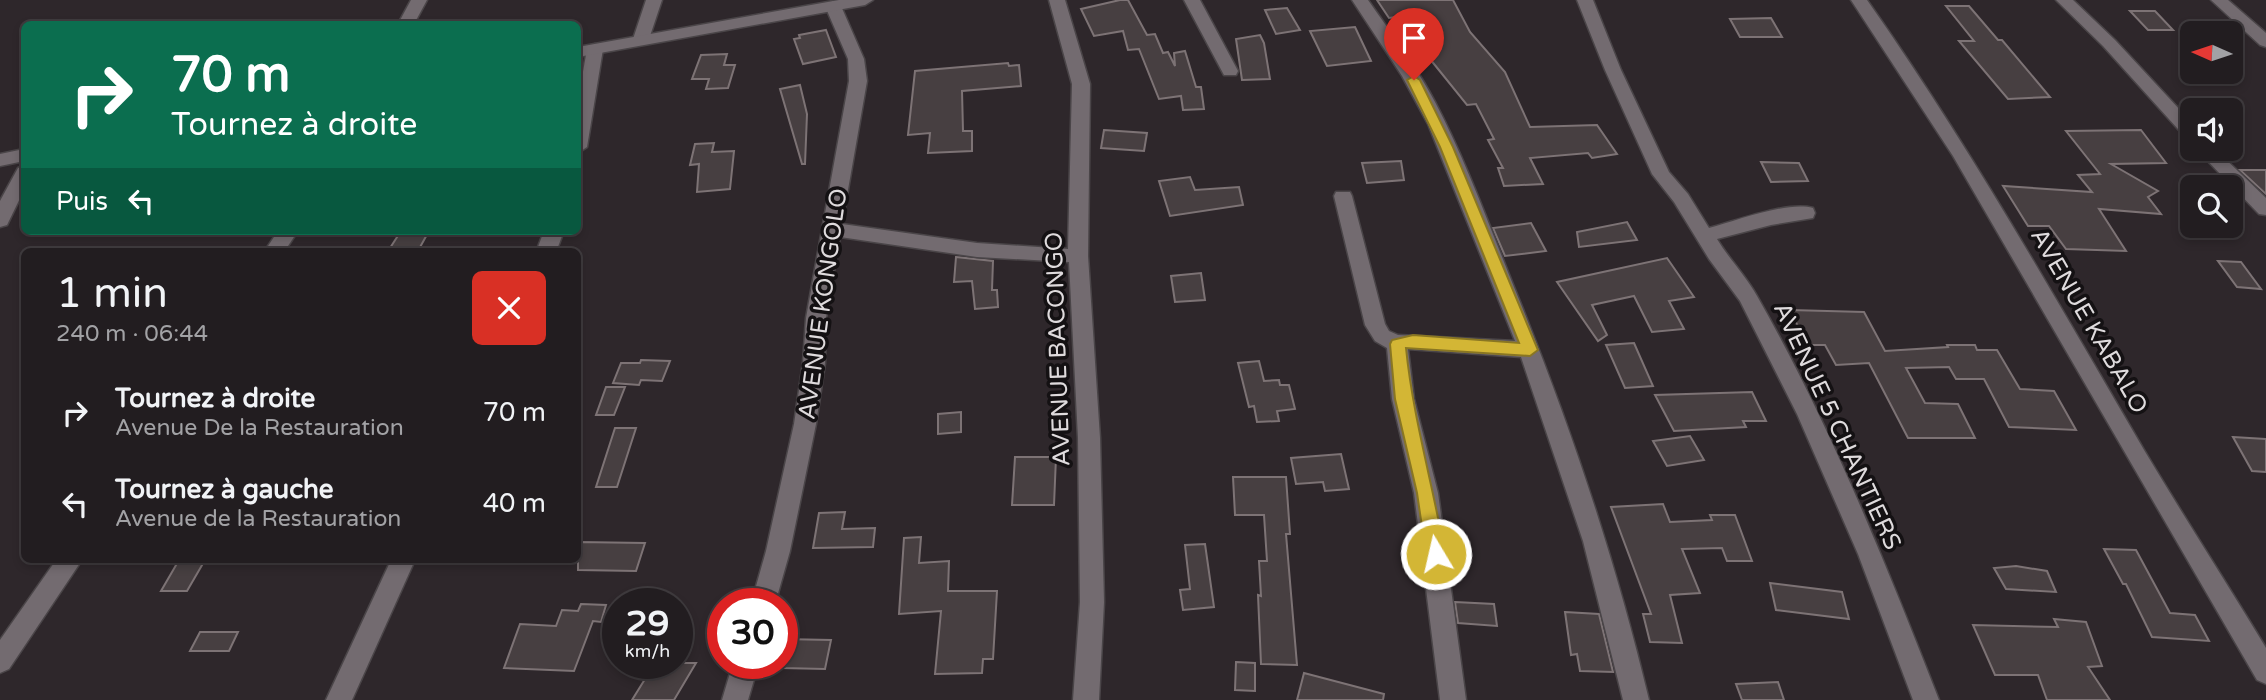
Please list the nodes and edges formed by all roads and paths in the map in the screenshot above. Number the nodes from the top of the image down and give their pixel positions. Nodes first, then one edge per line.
1 (419, 0) edge
2 (654, 0) edge
3 (864, 0) edge
4 (1056, 0) edge
5 (1192, 0) edge
6 (1360, 0) edge
7 (1585, 0) edge
8 (1859, 0) edge
9 (2064, 0) edge
10 (2219, 0) edge
11 (833, 6) junction
12 (407, 21) edge
13 (642, 39) junction
14 (2266, 42) edge
15 (586, 50) edge
16 (1230, 71) dead end
17 (581, 111) edge
18 (2180, 121) edge
19 (21, 156) edge
20 (0, 160) edge
21 (2218, 161) edge
22 (21, 178) edge
23 (1343, 196) dead end
24 (2266, 209) edge
25 (1806, 213) dead end
26 (0, 220) edge
27 (832, 229) junction
28 (1704, 236) junction
29 (1078, 256) junction
30 (1398, 344) junction
31 (1530, 350) junction
32 (68, 563) edge
33 (402, 563) edge
34 (768, 588) edge
35 (0, 661) edge
36 (2266, 672) edge
37 (741, 679) edge
38 (339, 700) edge
39 (735, 700) edge
40 (1086, 700) edge
41 (1453, 700) edge
42 (1636, 700) edge
43 (1926, 700) edge

1 - 12 street
2 - 13 street
3 - 11 street
4 - 29 street, AVENUE BACONGO
5 - 16 street
6 - 31 street
7 - 28 street, AVENUE 5 CHANTIERS
8 - 36 street, AVENUE KABALO
9 - 18 street
10 - 14 street
11 - 13 street
11 - 27 street, AVENUE KONGOLO
13 - 15 street
15 - 17 street
19 - 20 street
21 - 24 street
22 - 26 street
23 - 30 street
25 - 28 street
27 - 29 street
27 - 34 street, AVENUE KONGOLO
28 - 43 street, AVENUE 5 CHANTIERS
29 - 40 street, AVENUE BACONGO
30 - 31 street
30 - 41 street
31 - 42 street
32 - 35 street
33 - 38 street
37 - 39 street

